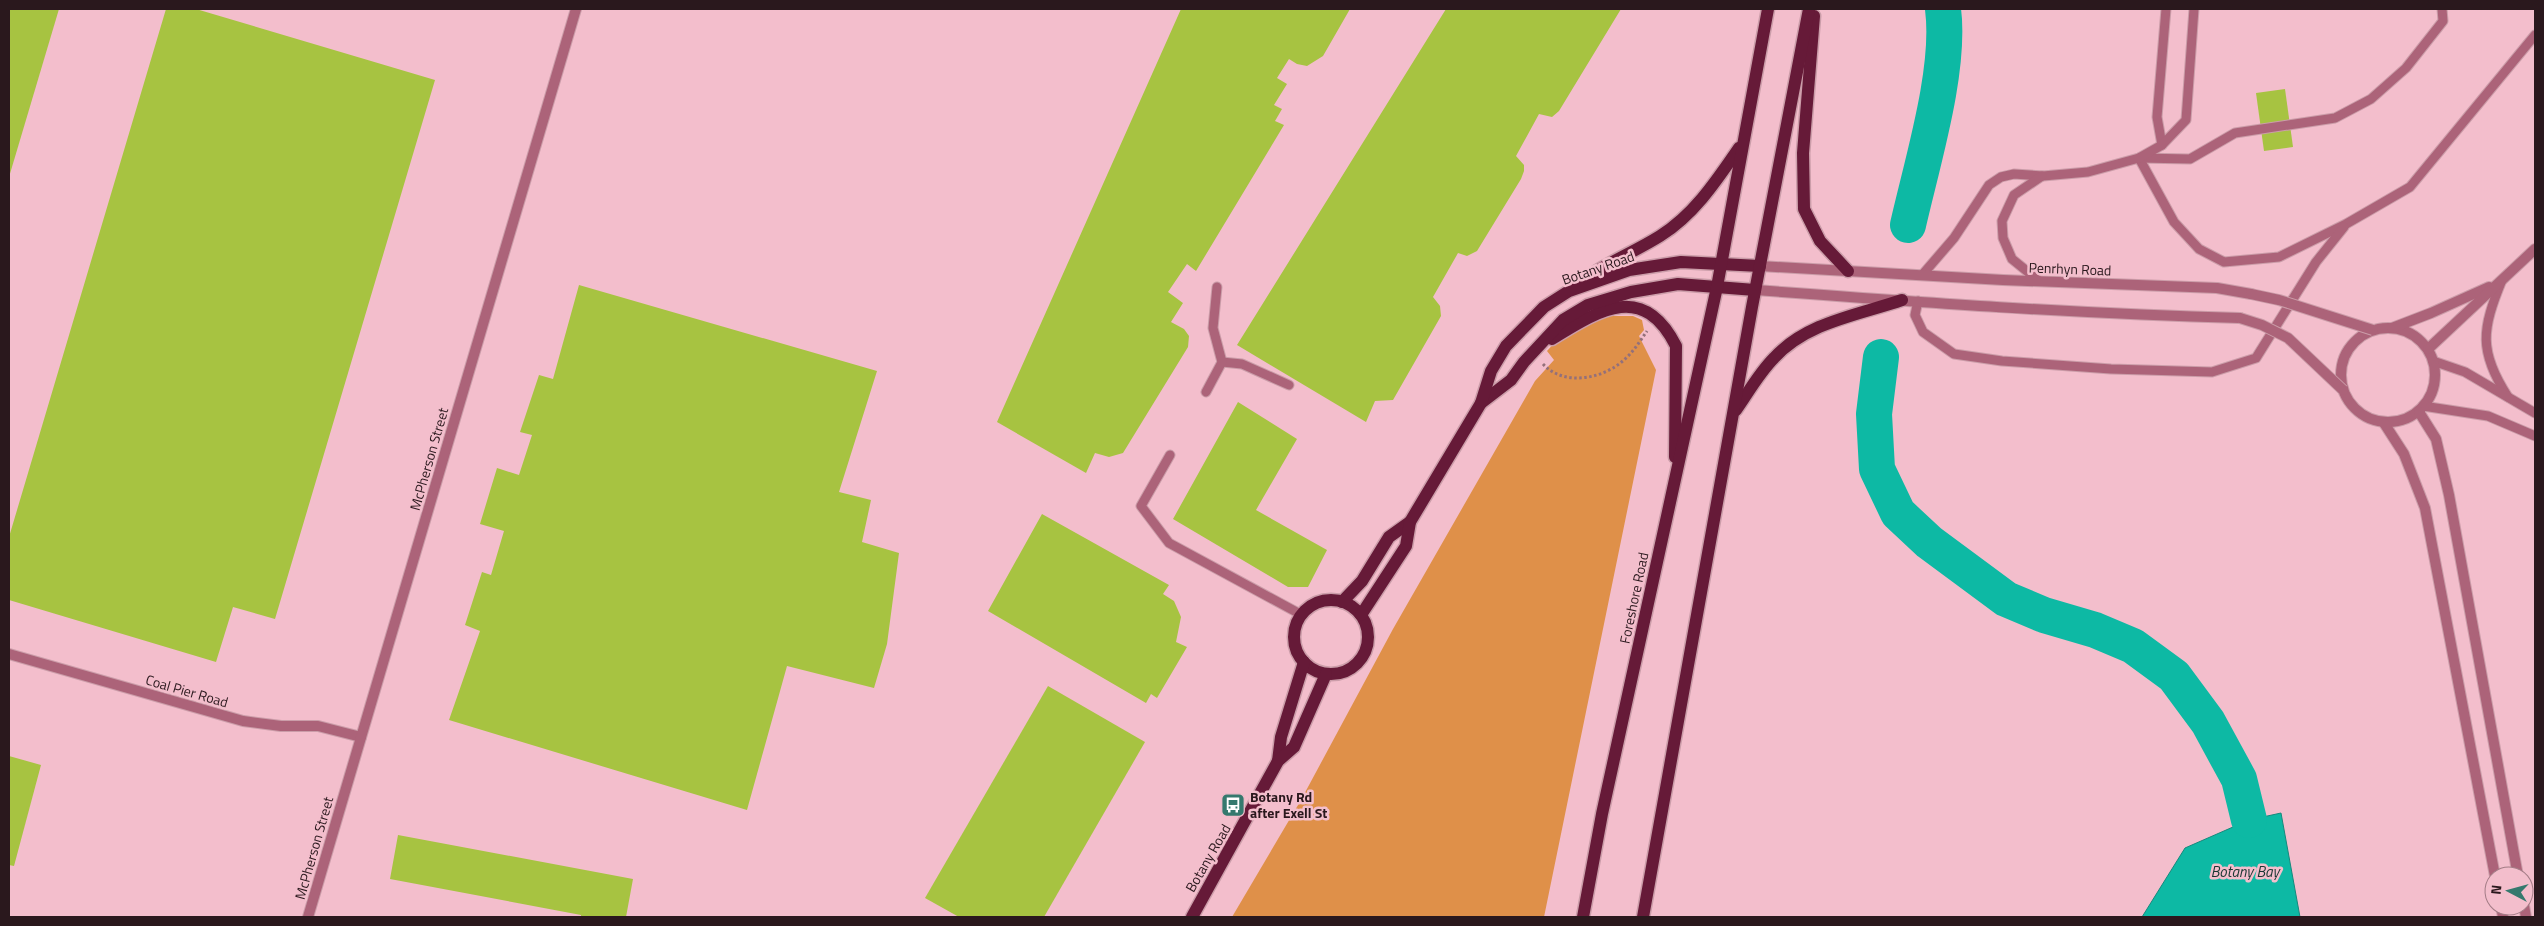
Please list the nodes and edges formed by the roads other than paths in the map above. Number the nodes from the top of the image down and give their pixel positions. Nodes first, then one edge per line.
1 (576, 9) edge
2 (1768, 9) edge
3 (1810, 9) edge
4 (1814, 9) edge
5 (2166, 9) edge
6 (2194, 9) edge
7 (2442, 9) edge
8 (2535, 34) edge
9 (1742, 144) junction
10 (2162, 145) junction
11 (2139, 158) junction
12 (2043, 176) junction
13 (2346, 224) junction
14 (2535, 249) edge
15 (1722, 262) junction
16 (1760, 266) junction
17 (1848, 271) junction
18 (1923, 274) junction
19 (2500, 280) junction
20 (2039, 281) junction
21 (1217, 287) dead end
22 (1717, 287) junction
23 (1755, 290) junction
24 (1569, 291) junction
25 (1902, 300) junction
26 (1918, 300) junction
27 (2391, 328) junction
28 (2373, 330) junction
29 (1535, 350) junction
30 (2428, 350) junction
31 (2433, 360) junction
32 (1222, 362) junction
33 (1289, 385) dead end
34 (2343, 390) junction
35 (1206, 392) dead end
36 (2508, 396) junction
37 (1481, 403) junction
38 (2421, 409) junction
39 (2535, 413) edge
40 (1733, 414) junction
41 (2384, 423) junction
42 (2535, 436) edge
43 (1170, 455) dead end
44 (1675, 482) junction
45 (1410, 522) junction
46 (1342, 602) junction
47 (1302, 615) junction
48 (1362, 615) junction
49 (9, 654) edge
50 (1304, 662) junction
51 (1326, 674) junction
52 (361, 737) junction
53 (1278, 761) junction
54 (2493, 866) edge
55 (2516, 866) edge
56 (308, 917) edge
57 (1192, 917) edge
58 (1583, 917) edge
59 (1643, 917) edge

1 - 52 street, McPherson Street
2 - 9 main road
3 - 16 main road
4 - 17 main road
5 - 10 lane
6 - 10 lane
7 - 11 lane
8 - 13 lane
9 - 15 main road
9 - 24 main road
10 - 11 lane
11 - 12 lane
11 - 13 lane
12 - 18 lane
12 - 20 lane
13 - 26 lane
14 - 19 street
15 - 16 main road, Botany Road
15 - 22 main road
15 - 24 main road, Botany Road
16 - 17 street, Penrhyn Road
16 - 23 main road
17 - 18 street, Penrhyn Road
18 - 20 street, Penrhyn Road
19 - 27 street
19 - 30 street
19 - 36 lane
20 - 28 street, Penrhyn Road, bridge
21 - 32 lane
22 - 23 main road, Botany Road
22 - 29 main road, Botany Road
22 - 44 main road, Foreshore Road
23 - 25 street
23 - 40 main road
24 - 37 main road, Botany Road
25 - 26 street
25 - 40 main road
26 - 34 street, bridge
27 - 28 street
27 - 30 street
28 - 34 street
29 - 37 main road, Botany Road
29 - 44 main road
30 - 31 street
31 - 36 lane
31 - 38 street
32 - 33 lane
32 - 35 lane
34 - 41 street
36 - 39 lane
37 - 45 main road, Botany Road
38 - 41 street
38 - 42 lane
38 - 55 street
40 - 59 main road
41 - 54 street
43 - 47 lane
44 - 58 main road, Foreshore Road
45 - 46 main road, Botany Road
45 - 48 main road, Botany Road
46 - 47 main road
46 - 48 main road
47 - 50 main road
48 - 51 main road
49 - 52 street, Coal Pier Road
50 - 51 main road
50 - 53 main road, Botany Road
51 - 53 main road, Botany Road
52 - 56 street, McPherson Street
53 - 57 main road, Botany Road

